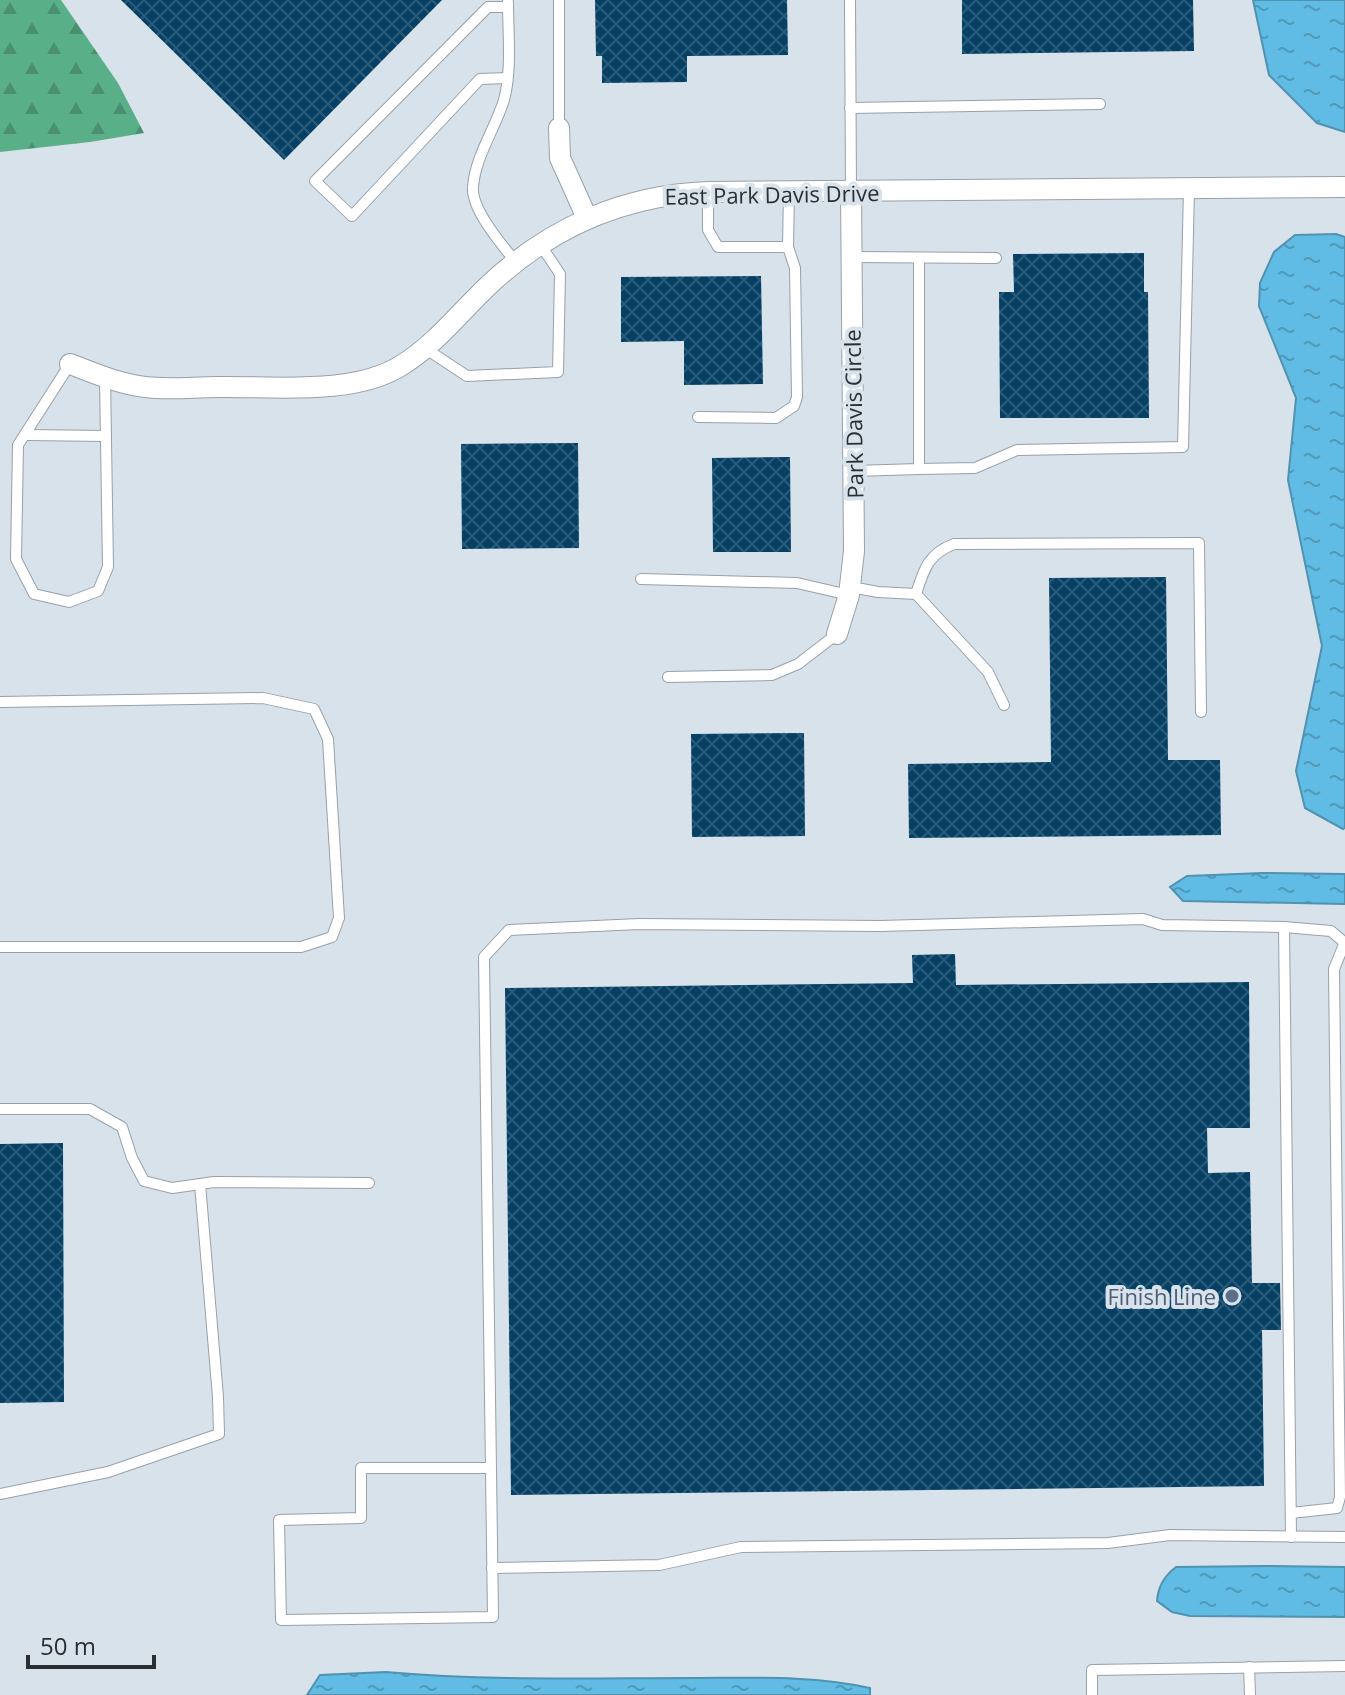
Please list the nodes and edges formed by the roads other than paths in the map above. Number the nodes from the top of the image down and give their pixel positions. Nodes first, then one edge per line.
1 (559, 0) edge
2 (850, 0) edge
3 (508, 3) edge
4 (507, 78) junction
5 (1100, 104) dead end
6 (850, 108) junction
7 (559, 128) joint
8 (1345, 187) edge
9 (1189, 189) junction
10 (708, 192) junction
11 (789, 192) junction
12 (851, 192) junction
13 (587, 218) junction
14 (540, 244) junction
15 (788, 247) junction
16 (851, 257) junction
17 (919, 258) junction
18 (996, 258) dead end
19 (515, 261) junction
20 (426, 349) junction
21 (70, 364) joint
22 (105, 377) junction
23 (698, 417) dead end
24 (27, 435) junction
25 (106, 436) junction
26 (919, 469) junction
27 (853, 471) junction
28 (641, 579) dead end
29 (850, 591) junction
30 (916, 594) junction
31 (837, 634) joint
32 (668, 677) dead end
33 (0, 702) edge
34 (1004, 705) dead end
35 (1201, 712) dead end
36 (1284, 927) junction
37 (1345, 942) edge
38 (0, 947) edge
39 (0, 1109) edge
40 (369, 1183) dead end
41 (200, 1184) junction
42 (491, 1468) junction
43 (0, 1494) edge
44 (1291, 1513) junction
45 (1291, 1537) junction
46 (1345, 1537) edge
47 (492, 1568) junction
48 (1345, 1666) edge
49 (1249, 1667) junction
50 (1092, 1695) edge
51 (1250, 1695) edge

1 - 7 lane
2 - 6 lane
3 - 4 lane
3 - 4 lane
4 - 19 lane
5 - 6 lane
6 - 12 lane
7 - 13 street
8 - 9 street, East Park Davis Drive
9 - 12 street, East Park Davis Drive
9 - 26 lane
10 - 11 street, East Park Davis Drive
10 - 13 street, East Park Davis Drive
10 - 15 lane
11 - 12 street, East Park Davis Drive
11 - 15 lane
12 - 16 street, Park Davis Circle
13 - 14 street, East Park Davis Drive
14 - 19 street, East Park Davis Drive
14 - 20 lane
15 - 23 lane
16 - 17 lane
16 - 27 street, Park Davis Circle
17 - 18 lane
17 - 26 lane
19 - 20 street, East Park Davis Drive
20 - 22 street, East Park Davis Drive
21 - 22 street, East Park Davis Drive
21 - 24 lane
22 - 25 lane
24 - 25 lane
24 - 25 lane
26 - 27 lane
27 - 29 street, Park Davis Circle
28 - 29 lane
29 - 30 lane
29 - 31 street, Park Davis Circle
30 - 34 lane
30 - 35 lane
31 - 32 lane
33 - 38 lane
36 - 37 lane
36 - 42 lane
36 - 44 lane
37 - 44 lane
39 - 41 lane
40 - 41 lane
41 - 43 lane
42 - 47 lane
42 - 47 lane
44 - 45 lane
45 - 46 lane
45 - 47 lane
48 - 49 lane
49 - 50 lane
49 - 51 lane

